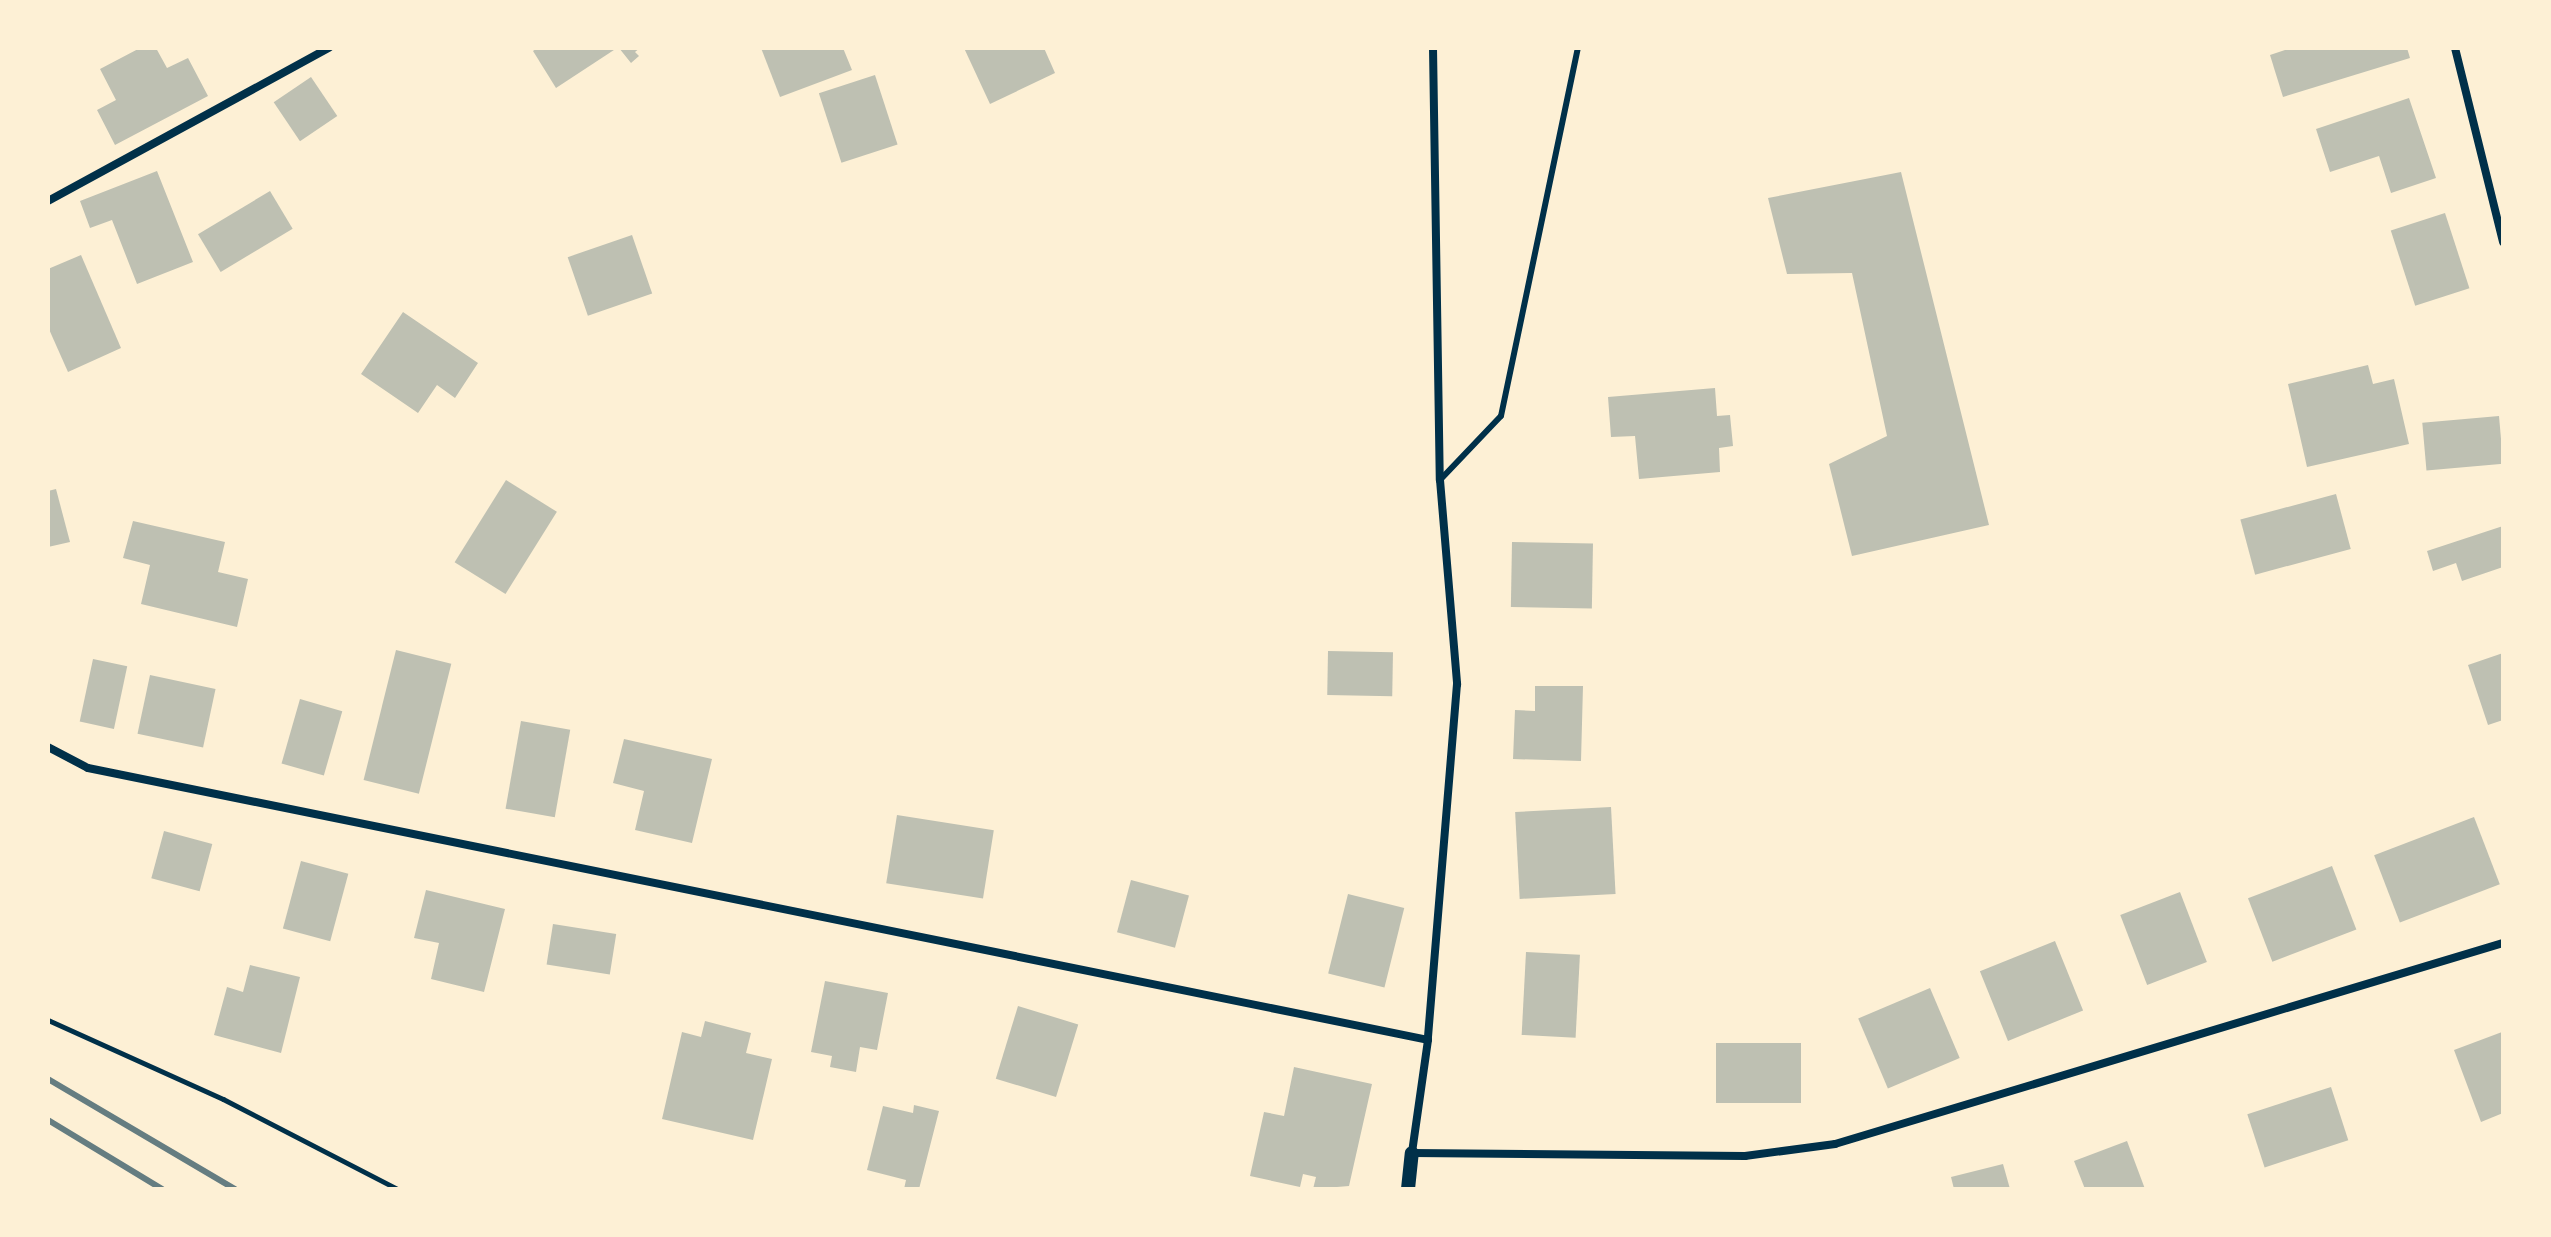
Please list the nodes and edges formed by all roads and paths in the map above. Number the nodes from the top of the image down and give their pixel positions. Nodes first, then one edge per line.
1 (329, 48) edge
2 (1433, 48) edge
3 (1578, 48) edge
4 (2455, 48) edge
5 (48, 201) edge
6 (2503, 242) edge
7 (1440, 480) junction
8 (48, 747) edge
9 (2503, 943) edge
10 (48, 1020) edge
11 (1428, 1040) junction
12 (1412, 1153) junction
13 (397, 1189) edge
14 (1408, 1189) edge

1 - 5 street
2 - 7 street
3 - 7 lane
4 - 6 street
7 - 11 street
8 - 11 street
9 - 12 street
10 - 13 path
11 - 12 street
12 - 14 street

